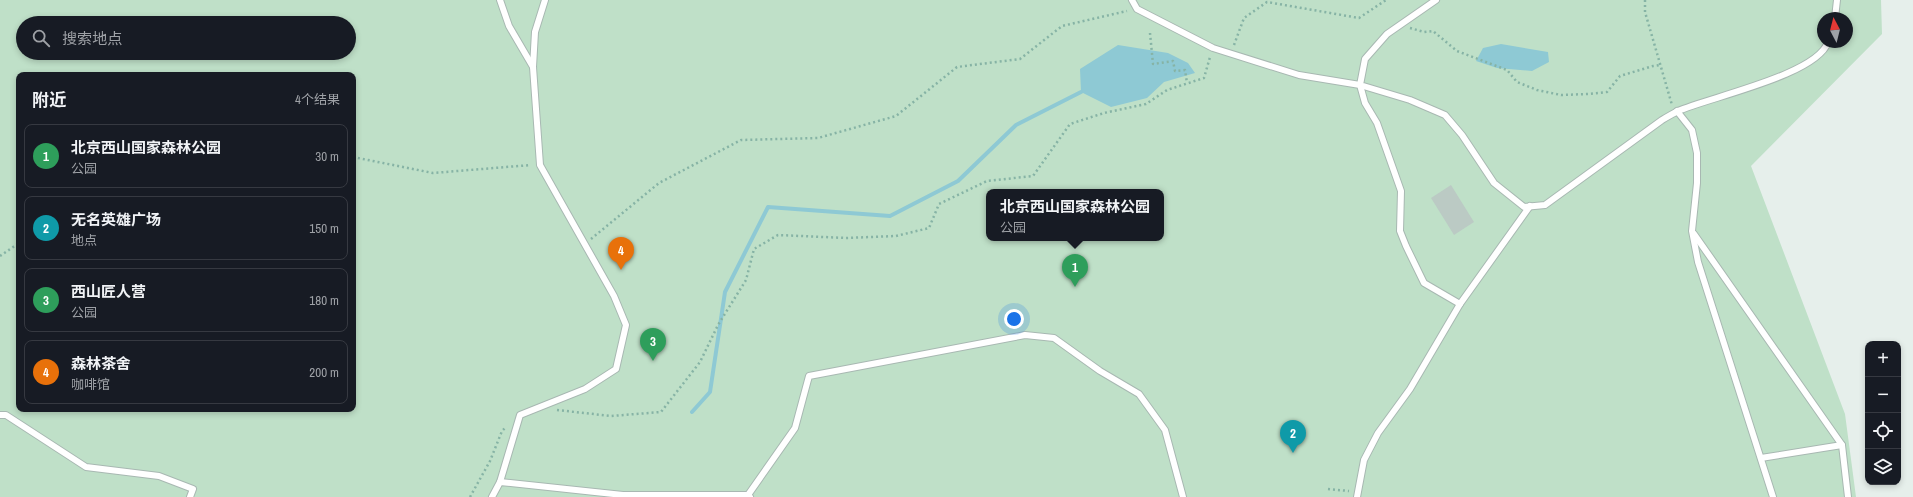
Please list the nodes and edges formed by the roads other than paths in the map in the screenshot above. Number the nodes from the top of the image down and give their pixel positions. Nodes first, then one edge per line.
1 (500, 0) edge
2 (546, 0) edge
3 (1132, 0) edge
4 (1436, 0) edge
5 (1837, 0) edge
6 (1836, 12) edge
7 (1826, 48) edge
8 (533, 67) junction
9 (1360, 85) junction
10 (1677, 112) junction
11 (1530, 206) junction
12 (1692, 231) junction
13 (1460, 304) junction
14 (0, 415) edge
15 (1842, 445) junction
16 (1761, 458) junction
17 (500, 482) junction
18 (1358, 494) edge
19 (749, 496) edge
20 (190, 497) edge
21 (492, 497) edge
22 (1183, 497) edge
23 (1773, 497) edge
24 (1848, 497) edge

1 - 8 lane
2 - 8 lane
3 - 9 lane
4 - 9 lane
5 - 6 lane
7 - 10 lane
8 - 17 lane
9 - 11 lane
9 - 13 lane
10 - 11 lane
10 - 12 lane
11 - 13 lane
12 - 15 lane
12 - 16 lane
13 - 18 lane
14 - 20 lane
15 - 16 lane
15 - 24 lane
16 - 23 lane
17 - 19 lane
17 - 21 lane
19 - 22 lane

